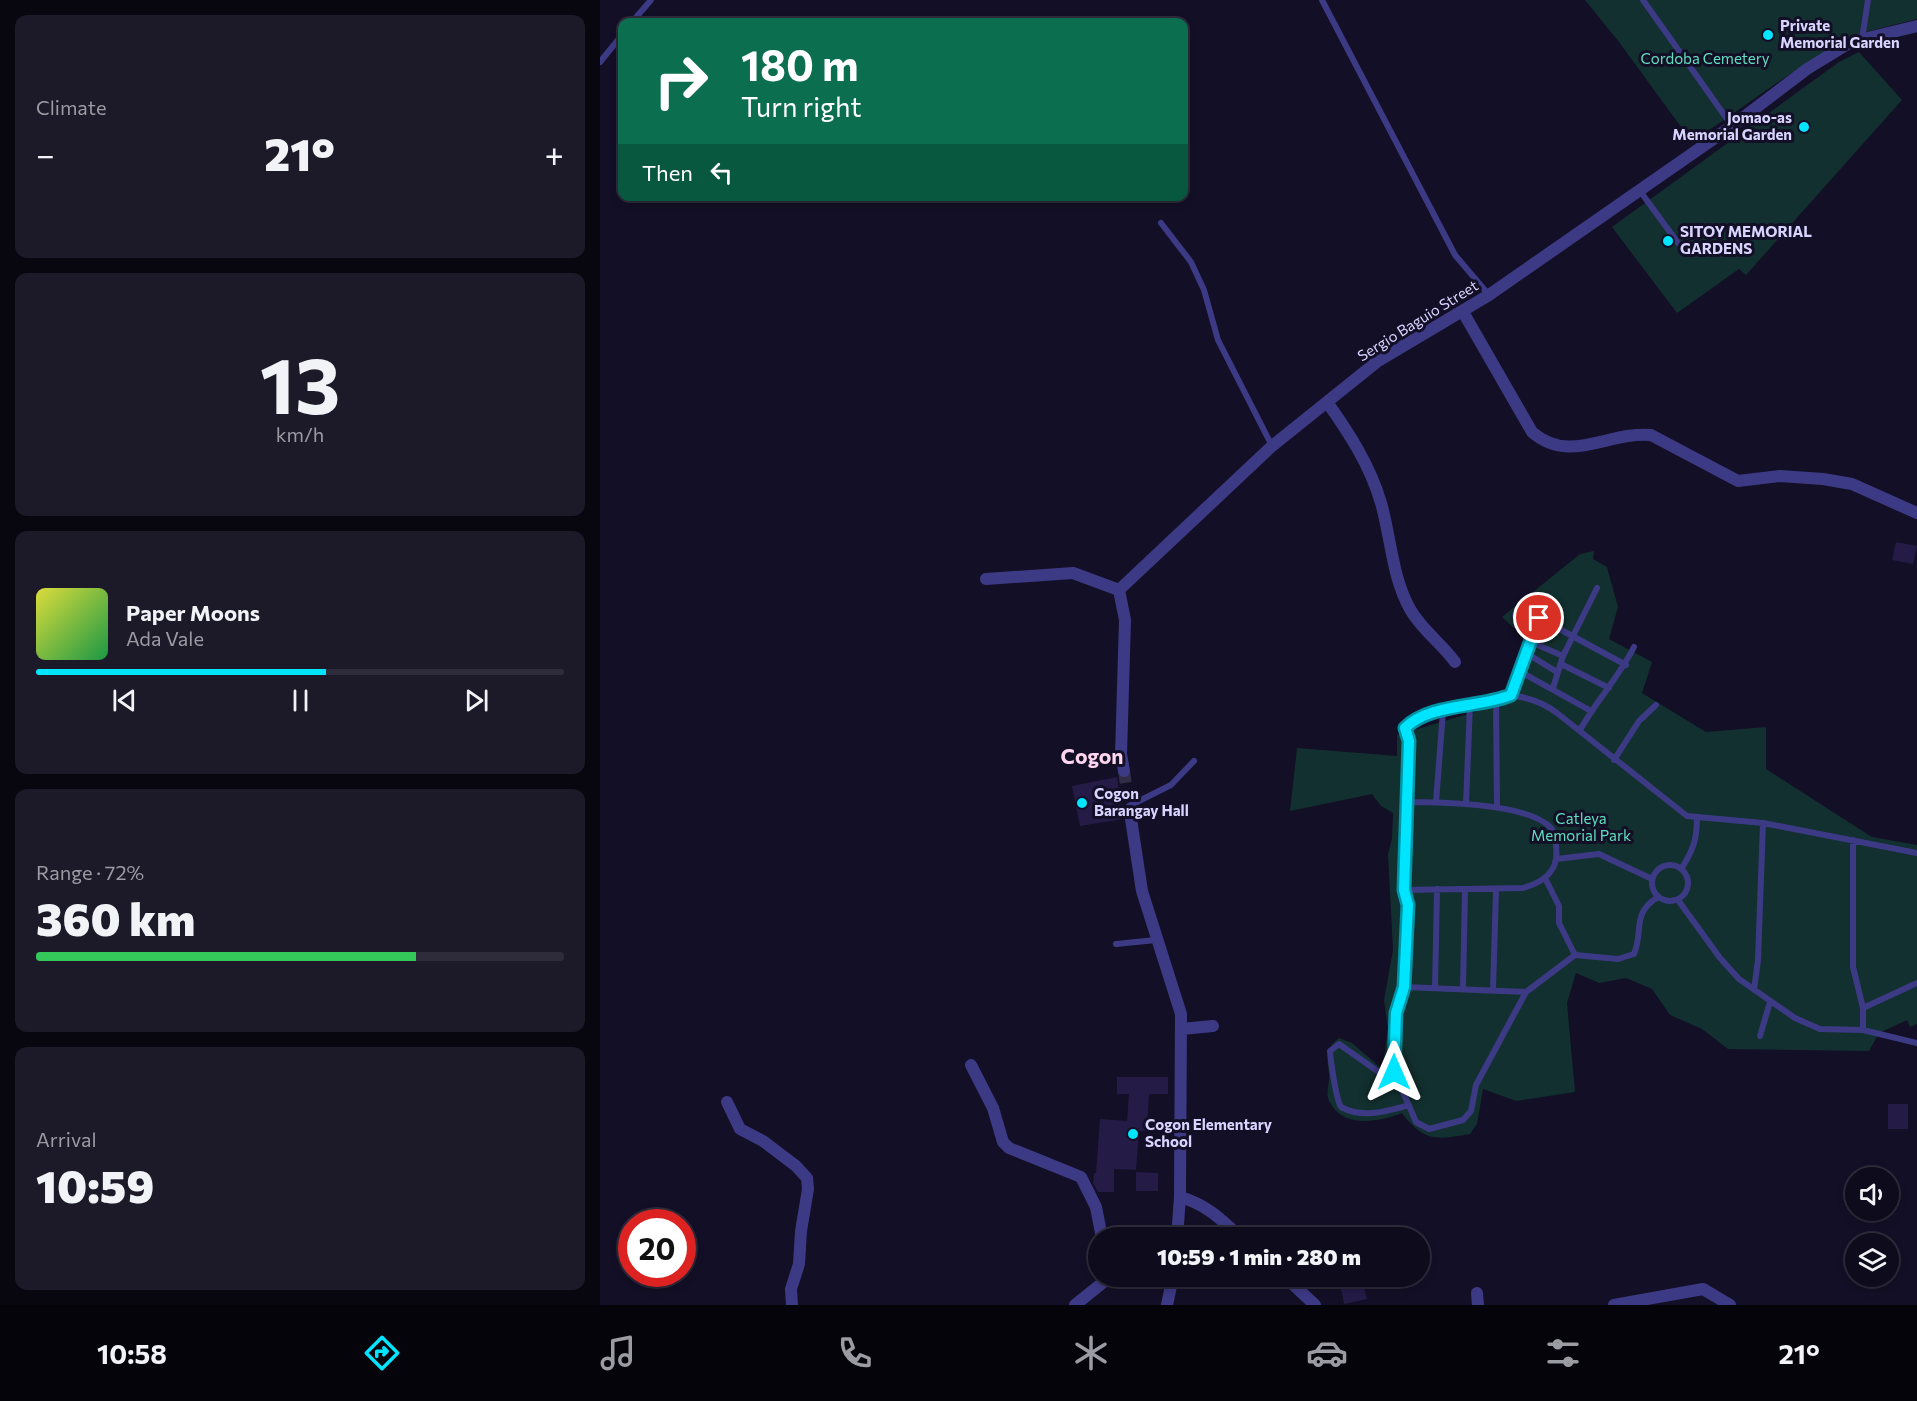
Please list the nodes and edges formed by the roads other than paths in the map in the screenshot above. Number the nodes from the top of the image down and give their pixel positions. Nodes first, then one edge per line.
1 (651, 0) edge
2 (1643, 0) edge
3 (1868, 0) edge
4 (1325, 1) edge
5 (635, 18) edge
6 (1917, 26) edge
7 (1862, 39) junction
8 (618, 40) edge
9 (600, 62) edge
10 (1732, 126) junction
11 (1640, 190) junction
12 (1161, 223) dead end
13 (1678, 243) dead end
14 (1489, 295) junction
15 (1463, 312) junction
16 (1327, 402) junction
17 (1272, 446) junction
18 (1917, 513) edge
19 (986, 579) dead end
20 (1598, 588) dead end
21 (1119, 590) junction
22 (1515, 615) dead end
23 (1539, 618) junction
24 (1574, 636) junction
25 (1531, 642) junction
26 (1634, 647) dead end
27 (1526, 653) junction
28 (1563, 656) junction
29 (1455, 662) dead end
30 (1561, 664) junction
31 (1626, 665) junction
32 (1519, 671) junction
33 (1557, 672) junction
34 (1553, 688) junction
35 (1609, 688) junction
36 (1511, 695) junction
37 (1496, 702) junction
38 (1470, 704) junction
39 (1656, 705) dead end
40 (1443, 711) junction
41 (1591, 711) junction
42 (1580, 730) junction
43 (1194, 760) dead end
44 (1614, 760) junction
45 (1124, 771) tunnel mouth
46 (1405, 802) junction
47 (1436, 802) junction
48 (1466, 804) junction
49 (1129, 806) dead end
50 (1497, 807) junction
51 (1697, 818) junction
52 (1131, 819) tunnel mouth
53 (1763, 823) junction
54 (1853, 840) junction
55 (1917, 853) edge
56 (1556, 859) junction
57 (1681, 869) junction
58 (1545, 878) junction
59 (1652, 879) junction
60 (1437, 889) junction
61 (1404, 890) junction
62 (1465, 890) junction
63 (1496, 891) junction
64 (1658, 897) junction
65 (1678, 900) junction
66 (1156, 940) junction
67 (1116, 944) dead end
68 (1575, 956) junction
69 (1917, 983) edge
70 (1404, 987) junction
71 (1435, 988) junction
72 (1462, 988) junction
73 (1493, 989) junction
74 (1754, 990) junction
75 (1526, 992) junction
76 (1770, 1002) junction
77 (1863, 1008) junction
78 (1213, 1026) dead end
79 (1181, 1029) junction
80 (1863, 1030) junction
81 (1760, 1036) dead end
82 (1917, 1043) edge
83 (971, 1065) dead end
84 (1394, 1072) junction
85 (727, 1102) dead end
86 (1409, 1105) junction
87 (1180, 1197) junction
88 (1100, 1227) edge
89 (1178, 1227) edge
90 (1230, 1227) edge
91 (1097, 1287) edge
92 (1171, 1287) edge
93 (1296, 1287) edge
94 (792, 1305) edge
95 (1075, 1305) edge
96 (1167, 1305) edge
97 (1315, 1305) edge
98 (1614, 1305) edge
99 (1730, 1305) edge

1 - 5 lane
2 - 10 lane
3 - 7 lane
4 - 14 lane
6 - 7 street, Sergio Baguio Street
7 - 10 street, Sergio Baguio Street
8 - 9 lane
10 - 11 street, Sergio Baguio Street
11 - 13 lane
11 - 14 street, Sergio Baguio Street
12 - 17 lane
14 - 15 street, Sergio Baguio Street
15 - 16 street, Sergio Baguio Street
15 - 18 street
16 - 17 street, Sergio Baguio Street
16 - 29 street
17 - 21 street, Sergio Baguio Street
19 - 21 street
20 - 24 lane
21 - 45 street
22 - 23 lane
23 - 24 lane
23 - 25 lane
24 - 28 lane
24 - 31 lane
25 - 27 lane
25 - 28 lane
26 - 31 lane
27 - 32 lane
27 - 33 lane
28 - 30 lane
30 - 33 lane
30 - 35 lane
31 - 35 lane
32 - 34 lane
32 - 36 lane
33 - 34 lane
34 - 41 lane
35 - 41 lane
36 - 37 lane
36 - 42 lane
37 - 38 lane
37 - 50 lane
38 - 40 lane
38 - 48 lane
39 - 44 lane
40 - 46 lane
40 - 47 lane
41 - 42 lane
42 - 44 lane
43 - 49 lane
44 - 51 lane
46 - 47 lane
46 - 61 lane
47 - 48 lane
48 - 50 lane
50 - 56 lane
51 - 53 lane
51 - 57 lane
52 - 66 street
53 - 54 lane
53 - 74 lane
54 - 55 lane
54 - 77 lane
56 - 58 lane
56 - 59 lane
57 - 59 lane
57 - 65 lane
58 - 63 lane
58 - 68 lane
59 - 64 lane
60 - 61 lane
60 - 62 lane
60 - 71 lane
61 - 70 lane
62 - 63 lane
62 - 72 lane
63 - 73 lane
64 - 65 lane
64 - 68 lane
65 - 74 lane
66 - 67 lane
66 - 79 street
68 - 75 lane
69 - 77 lane
70 - 71 lane
70 - 84 lane
71 - 72 lane
72 - 73 lane
73 - 75 lane
74 - 76 lane
75 - 86 lane
76 - 80 lane
76 - 81 lane
77 - 80 lane
78 - 79 street
79 - 87 street
80 - 82 lane
83 - 88 street
84 - 86 lane
84 - 86 lane
85 - 94 street
87 - 89 street
87 - 90 street
91 - 95 street
92 - 96 street
93 - 97 street
98 - 99 street

